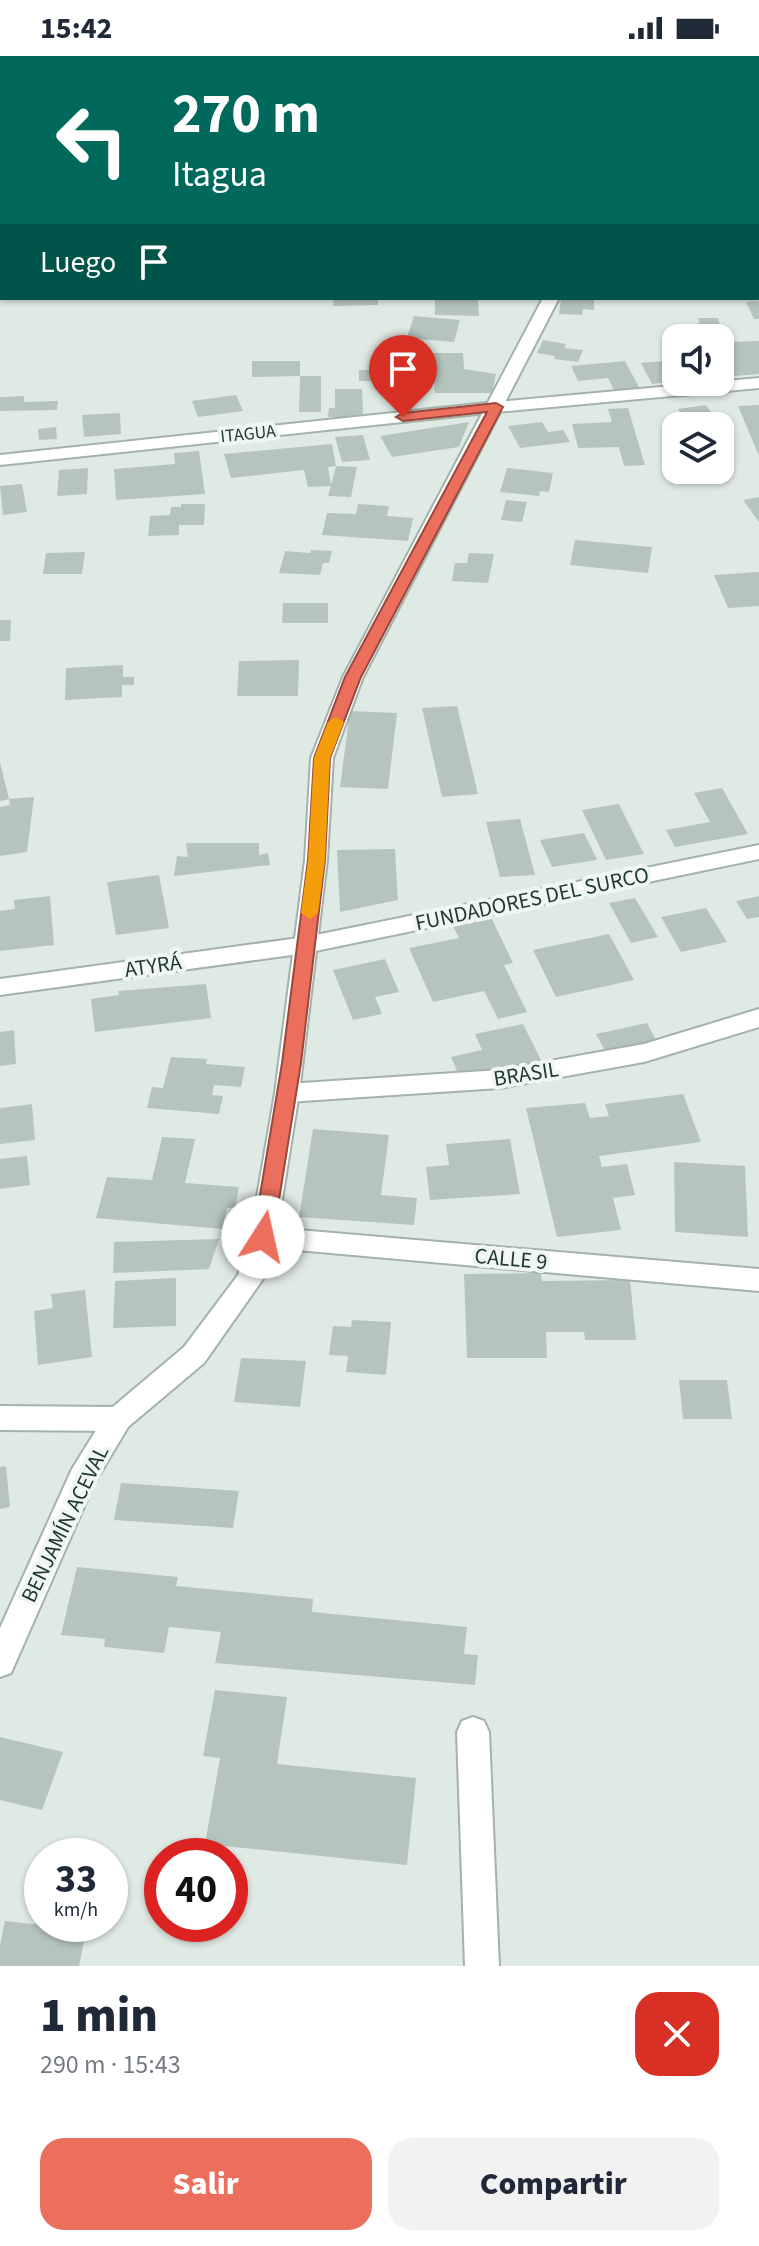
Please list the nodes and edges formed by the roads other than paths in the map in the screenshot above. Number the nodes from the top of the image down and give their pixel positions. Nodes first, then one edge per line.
1 (550, 300) edge
2 (759, 383) edge
3 (496, 407) junction
4 (0, 460) edge
5 (759, 852) edge
6 (306, 945) junction
7 (0, 987) edge
8 (759, 1018) edge
9 (287, 1093) junction
10 (263, 1237) junction
11 (759, 1280) edge
12 (0, 1418) edge
13 (118, 1419) junction
14 (0, 1663) edge
15 (473, 1732) dead end
16 (482, 1966) edge

1 - 3 street, BENJAMÍN ACEVAL
2 - 3 street, ITAGUA
3 - 4 street, ITAGUA
3 - 6 street, BENJAMÍN ACEVAL
5 - 6 street, FUNDADORES DEL SURCO
6 - 7 street, ATYRÁ
6 - 9 street, BENJAMÍN ACEVAL
8 - 9 street, BRASIL
9 - 10 street, BENJAMÍN ACEVAL
10 - 11 street, CALLE 9
10 - 13 street, BENJAMÍN ACEVAL
12 - 13 street
13 - 14 street, BENJAMÍN ACEVAL
15 - 16 street

